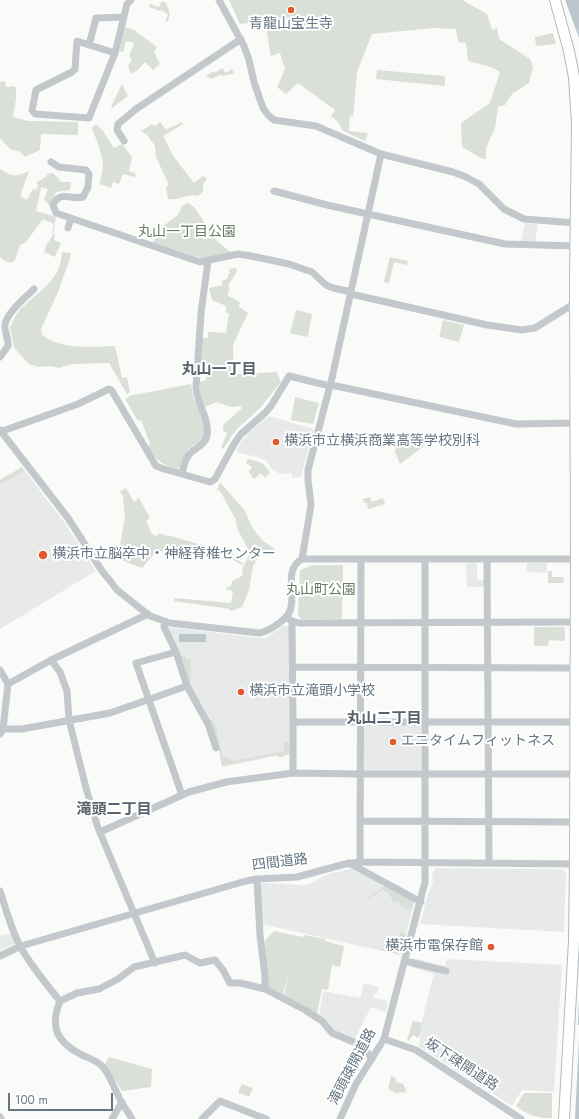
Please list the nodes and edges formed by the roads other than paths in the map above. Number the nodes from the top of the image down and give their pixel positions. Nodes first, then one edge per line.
1 (131, 0) edge
2 (218, 0) edge
3 (555, 0) edge
4 (124, 17) junction
5 (240, 39) junction
6 (90, 45) junction
7 (115, 53) junction
8 (124, 141) dead end
9 (381, 154) junction
10 (51, 162) dead end
11 (274, 191) dead end
12 (368, 214) junction
13 (71, 219) junction
14 (576, 223) junction
15 (68, 228) dead end
16 (576, 246) junction
17 (208, 261) junction
18 (577, 268) edge
19 (34, 289) dead end
20 (351, 294) junction
21 (575, 303) junction
22 (0, 357) edge
23 (330, 386) junction
24 (576, 423) junction
25 (0, 431) edge
26 (182, 474) junction
27 (302, 559) junction
28 (487, 559) junction
29 (576, 559) junction
30 (361, 560) junction
31 (425, 560) junction
32 (148, 614) junction
33 (289, 619) junction
34 (165, 622) junction
35 (361, 622) junction
36 (425, 622) junction
37 (488, 622) junction
38 (576, 622) junction
39 (176, 652) junction
40 (51, 660) junction
41 (293, 667) junction
42 (360, 667) junction
43 (425, 667) junction
44 (488, 667) junction
45 (576, 668) junction
46 (0, 670) edge
47 (8, 684) junction
48 (187, 686) junction
49 (149, 699) junction
50 (69, 720) junction
51 (294, 722) junction
52 (361, 722) junction
53 (426, 722) junction
54 (488, 722) junction
55 (577, 724) edge
56 (2, 731) edge
57 (216, 748) dead end
58 (292, 773) junction
59 (425, 773) junction
60 (360, 774) junction
61 (488, 774) junction
62 (575, 774) junction
63 (182, 795) junction
64 (425, 820) junction
65 (360, 821) junction
66 (489, 821) junction
67 (575, 822) junction
68 (100, 832) junction
69 (360, 862) junction
70 (349, 863) junction
71 (425, 863) junction
72 (489, 864) junction
73 (575, 864) junction
74 (257, 879) junction
75 (0, 891) edge
76 (421, 902) junction
77 (133, 913) junction
78 (21, 946) junction
79 (0, 956) edge
80 (405, 961) junction
81 (155, 963) junction
82 (446, 971) dead end
83 (265, 989) junction
84 (60, 1001) junction
85 (384, 1039) junction
86 (372, 1059) junction
87 (122, 1102) junction
88 (112, 1119) edge
89 (132, 1119) edge
90 (202, 1119) edge
91 (266, 1119) edge
92 (340, 1119) edge
93 (521, 1119) edge
94 (564, 1119) edge

1 - 4 street
2 - 5 street
3 - 14 highway
4 - 6 street
4 - 7 street
5 - 8 street
5 - 9 street
6 - 7 street
6 - 7 street
9 - 12 street
9 - 14 street
10 - 13 street
11 - 12 street
12 - 16 street
12 - 20 street
13 - 15 street
13 - 17 street
14 - 16 highway
16 - 18 highway
17 - 20 street
17 - 26 street
18 - 21 highway
19 - 22 street
20 - 21 street
20 - 23 street
21 - 24 highway
23 - 24 street
23 - 26 street
23 - 27 street
24 - 29 highway
25 - 26 street
25 - 32 street
27 - 30 street
27 - 33 street
28 - 29 street
28 - 31 street
28 - 37 street
29 - 38 highway
30 - 31 street
30 - 35 street
31 - 36 street, 滝頭疎開道路
32 - 34 street
32 - 40 street
33 - 34 street
33 - 35 street
33 - 41 street
34 - 39 street
35 - 36 street
35 - 42 street
36 - 37 street
36 - 43 street, 滝頭疎開道路
37 - 38 street
37 - 44 street
38 - 45 highway
39 - 48 street
39 - 49 street
40 - 47 street
40 - 50 street
41 - 42 street
41 - 51 street
42 - 43 street
42 - 52 street
43 - 44 street
43 - 53 street, 滝頭疎開道路
44 - 45 street
44 - 54 street
45 - 55 highway
46 - 47 street
47 - 56 street
48 - 49 street
48 - 57 street
49 - 50 street
49 - 63 street
50 - 56 street
50 - 68 street
51 - 52 street
51 - 58 street
52 - 53 street
52 - 60 street
53 - 54 street
53 - 59 street, 滝頭疎開道路
54 - 55 street
54 - 61 street
55 - 62 highway
58 - 60 street
58 - 63 street
59 - 60 street
59 - 61 street
59 - 64 street, 滝頭疎開道路
60 - 65 street
61 - 62 street
61 - 66 street
62 - 67 highway
63 - 68 street
64 - 65 street
64 - 66 street
64 - 71 street, 滝頭疎開道路
65 - 69 street
66 - 67 street
66 - 72 street
67 - 73 highway
68 - 77 street
69 - 70 street, 四間道路
69 - 71 street, 四間道路
70 - 74 street, 四間道路
70 - 76 street
71 - 72 street, 四間道路
71 - 76 street, 滝頭疎開道路
72 - 73 street, 四間道路
73 - 94 highway
74 - 77 street, 四間道路
74 - 83 street
75 - 78 street
76 - 80 street, 滝頭疎開道路
77 - 78 street, 四間道路
77 - 81 street
78 - 79 street, 四間道路
78 - 84 street
80 - 82 street
80 - 85 street, 滝頭疎開道路
81 - 83 street
81 - 84 street
83 - 86 street
84 - 87 street
85 - 86 street, 滝頭疎開道路
85 - 93 street, 坂下疎開道路
86 - 92 street, 滝頭疎開道路
87 - 88 street
87 - 89 street
90 - 91 street

